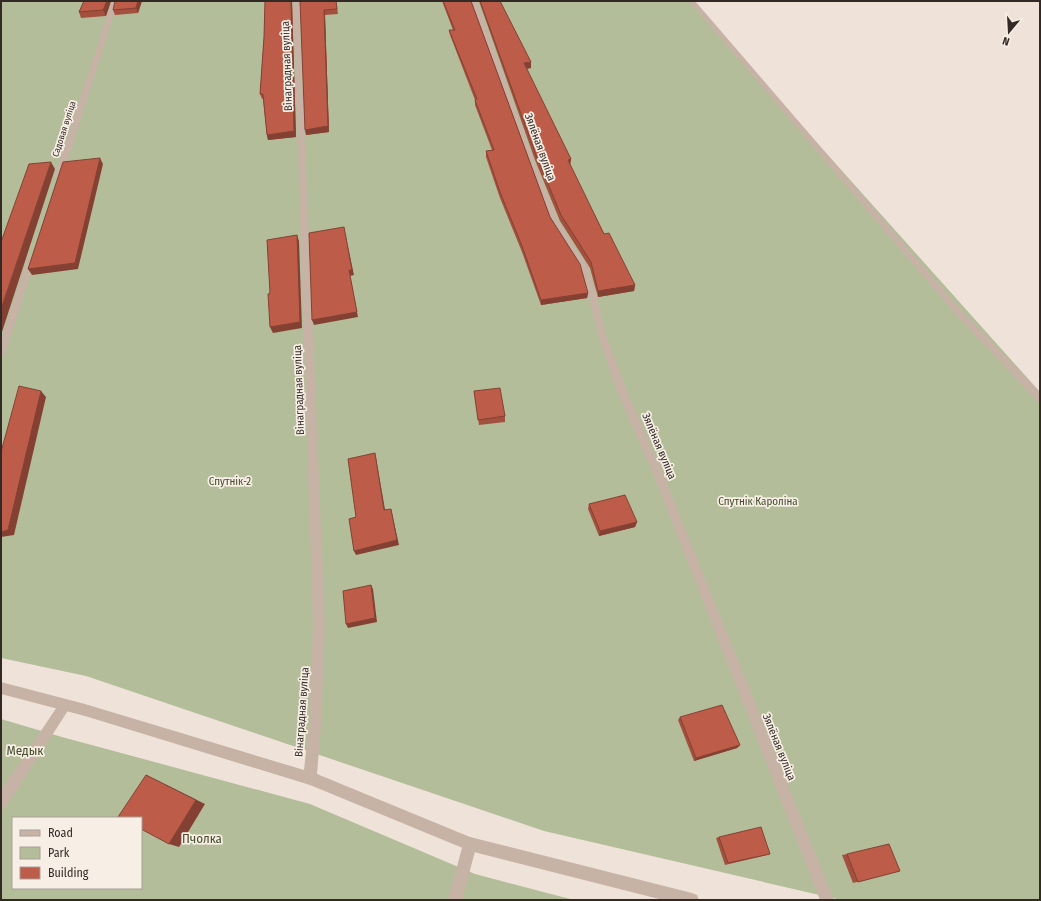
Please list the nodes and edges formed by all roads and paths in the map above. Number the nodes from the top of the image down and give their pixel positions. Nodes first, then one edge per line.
1 (115, 1) edge
2 (296, 1) edge
3 (474, 1) edge
4 (692, 1) edge
5 (57, 182) edge
6 (35, 249) edge
7 (1, 354) edge
8 (1040, 398) edge
9 (1, 688) edge
10 (65, 705) junction
11 (310, 778) junction
12 (1, 802) edge
13 (470, 844) junction
14 (455, 900) edge
15 (692, 900) edge
16 (827, 900) edge

1 - 5 street, Садовая вуліца
2 - 11 street, Вінаградная вуліца
3 - 16 street, Зялёная вуліца
4 - 8 street
6 - 7 street
9 - 10 street
10 - 11 street
10 - 12 street
11 - 13 street
13 - 14 street
13 - 15 street

